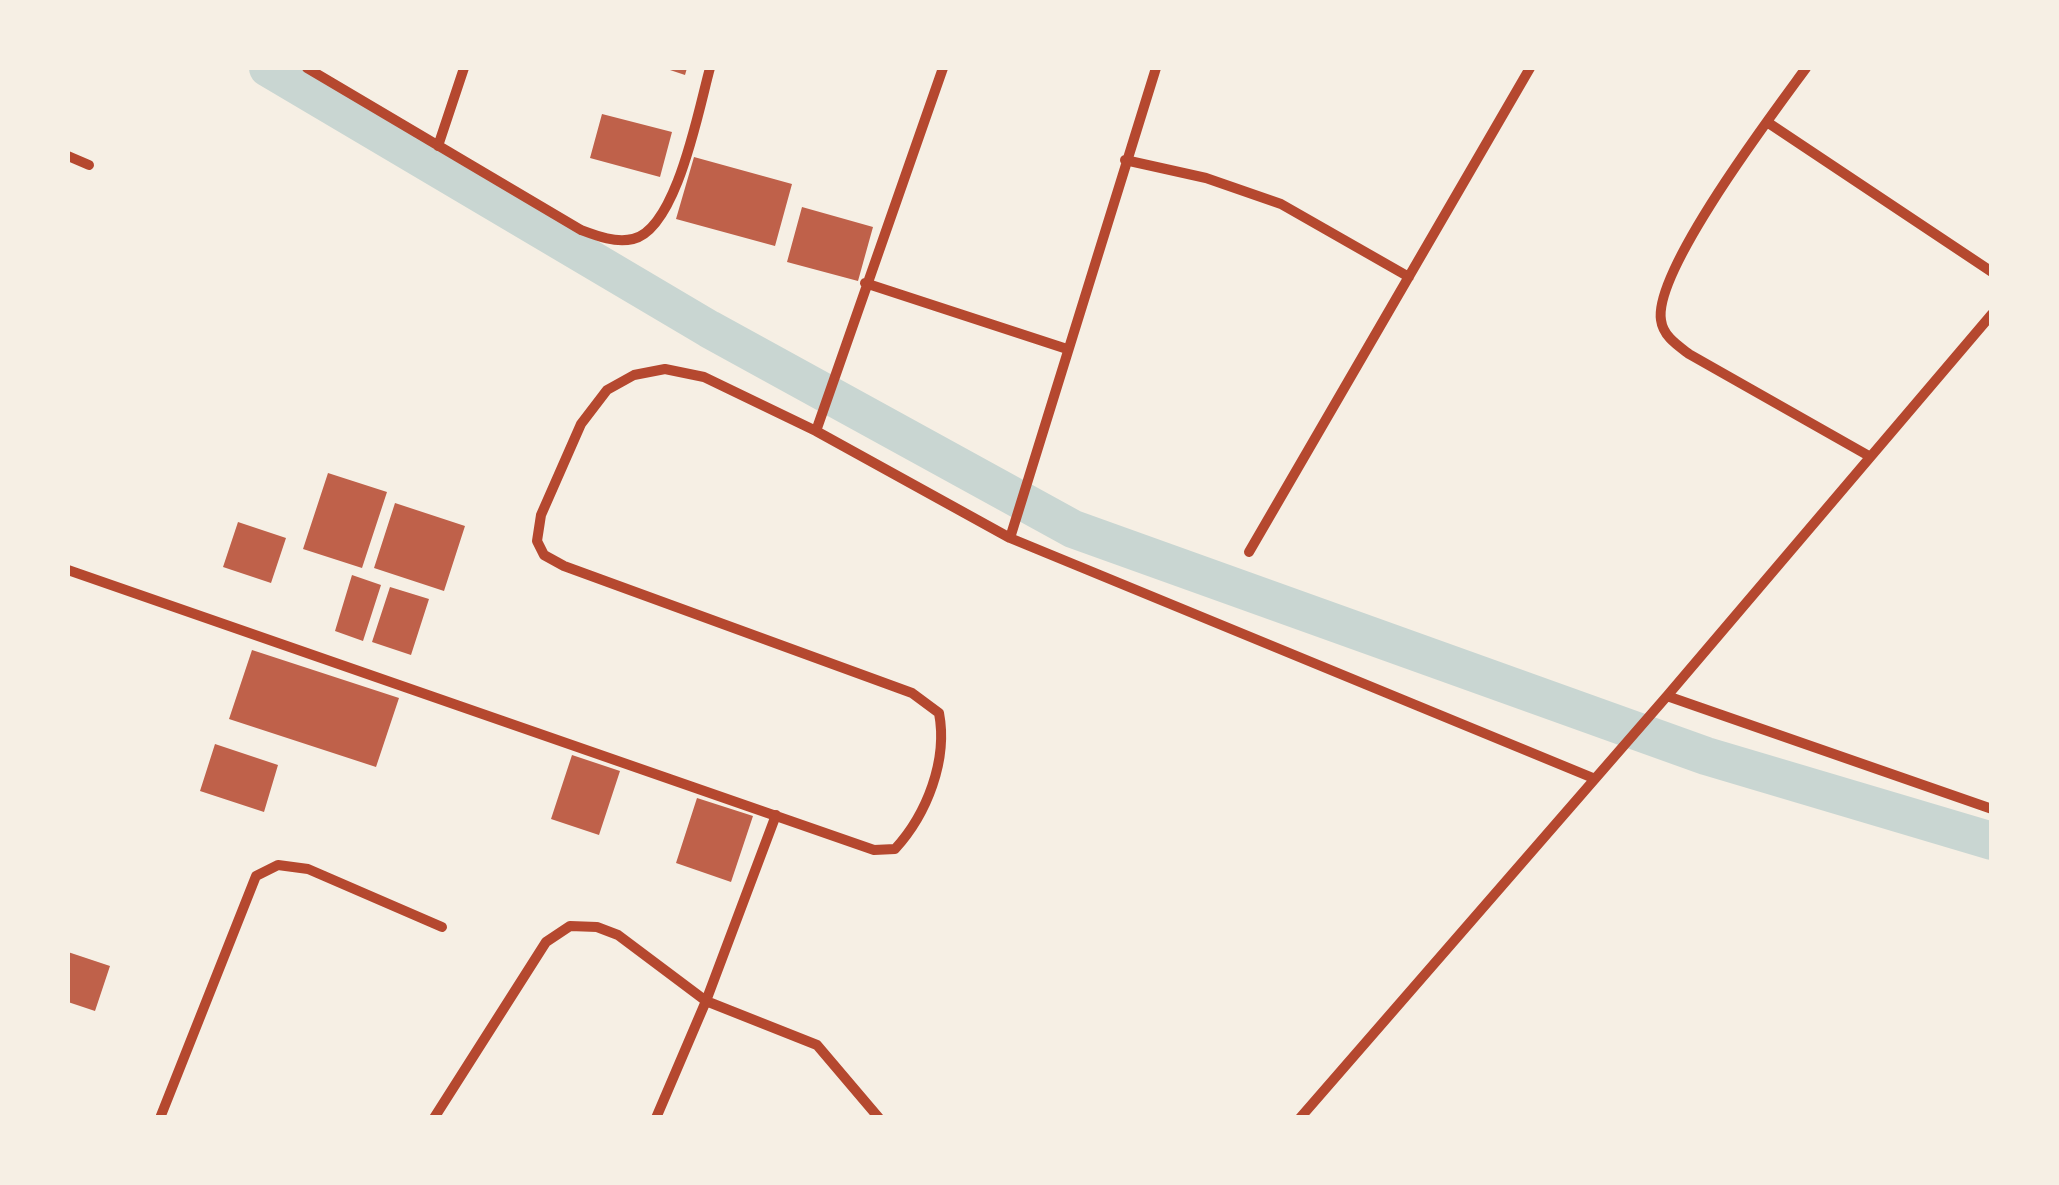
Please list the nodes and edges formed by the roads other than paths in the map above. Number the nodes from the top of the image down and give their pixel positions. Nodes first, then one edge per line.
1 (307, 68) edge
2 (464, 68) edge
3 (710, 68) edge
4 (943, 68) edge
5 (1156, 68) edge
6 (1530, 68) edge
7 (1806, 68) edge
8 (1767, 122) junction
9 (438, 146) junction
10 (68, 156) edge
11 (1125, 160) junction
12 (89, 166) dead end
13 (1992, 272) edge
14 (1408, 277) junction
15 (865, 284) junction
16 (1992, 314) edge
17 (1067, 349) junction
18 (817, 429) junction
19 (1869, 456) junction
20 (1010, 536) junction
21 (1249, 552) dead end
22 (68, 570) edge
23 (1667, 697) junction
24 (1594, 777) junction
25 (1992, 809) edge
26 (776, 815) junction
27 (442, 927) dead end
28 (706, 1001) junction
29 (1300, 1117) edge
30 (160, 1118) edge
31 (434, 1118) edge
32 (656, 1118) edge
33 (878, 1118) edge

1 - 9 street
2 - 9 street
3 - 9 street
4 - 15 street
5 - 11 street
6 - 14 street
7 - 8 street
8 - 13 street
8 - 19 street
10 - 12 street
11 - 14 street
11 - 17 street
14 - 21 street
15 - 17 street
15 - 18 street
16 - 19 street
17 - 20 street
18 - 20 street
18 - 26 street
19 - 23 street
20 - 24 street
22 - 26 street
23 - 24 street
23 - 25 street
24 - 29 street
26 - 28 street
27 - 30 street
28 - 31 street
28 - 32 street
28 - 33 street

